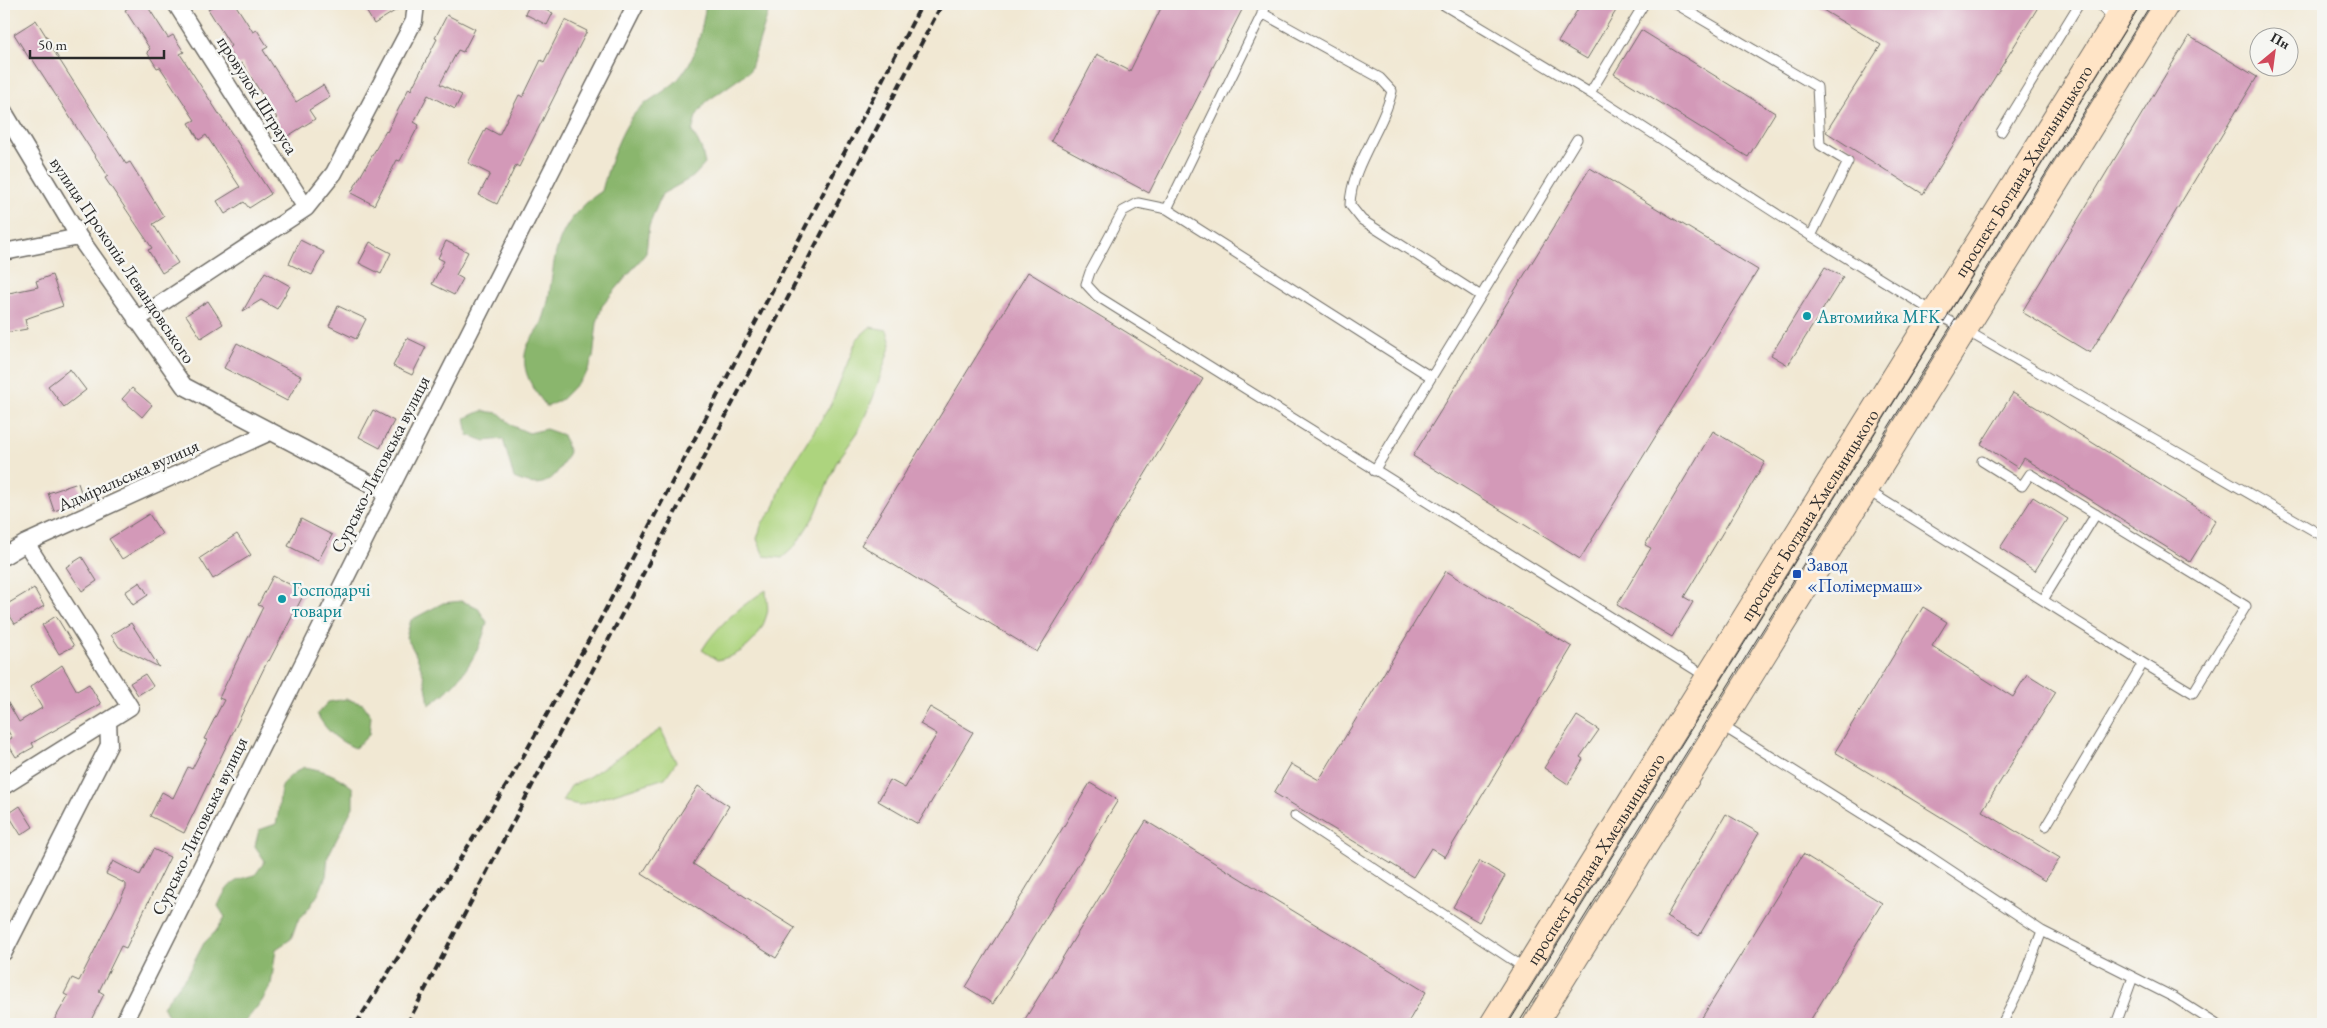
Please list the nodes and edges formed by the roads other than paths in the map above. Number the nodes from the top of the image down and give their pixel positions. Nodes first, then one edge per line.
1 (176, 4) edge
2 (416, 4) edge
3 (636, 4) edge
4 (1267, 4) edge
5 (1442, 4) edge
6 (1644, 4) edge
7 (1676, 4) edge
8 (2079, 4) edge
9 (2098, 4) edge
10 (2167, 4) edge
11 (2121, 12) edge
12 (1262, 13) junction
13 (1590, 93) junction
14 (4, 112) edge
15 (2001, 132) dead end
16 (1577, 139) dead end
17 (306, 208) junction
18 (1167, 209) junction
19 (1811, 236) junction
20 (80, 237) junction
21 (4, 252) edge
22 (1481, 296) junction
23 (1934, 312) junction
24 (136, 320) junction
25 (1966, 330) junction
26 (1432, 378) junction
27 (270, 432) junction
28 (1982, 461) dead end
29 (1374, 471) junction
30 (1866, 490) junction
31 (388, 493) junction
32 (2096, 514) junction
33 (2323, 536) edge
34 (26, 543) junction
35 (4, 556) edge
36 (2043, 600) junction
37 (2143, 663) junction
38 (1707, 677) junction
39 (108, 721) junction
40 (1721, 724) junction
41 (4, 786) edge
42 (1295, 816) dead end
43 (2046, 826) dead end
44 (2042, 931) junction
45 (4, 952) edge
46 (1526, 969) junction
47 (2133, 977) junction
48 (123, 1024) edge
49 (1492, 1024) edge
50 (1535, 1024) edge
51 (2002, 1024) edge
52 (2116, 1024) edge
53 (2216, 1024) edge

1 - 17 street, провулок Штрауса
2 - 17 street
3 - 31 street, Сурсько-Литовська вулиця
4 - 12 lane
5 - 13 lane
6 - 13 lane
7 - 19 lane
8 - 15 lane
9 - 11 lane
10 - 25 main road, проспект Богдана Хмельницького
11 - 23 main road, проспект Богдана Хмельницького
12 - 18 lane
12 - 22 lane
13 - 19 lane
14 - 20 street, вулиця Прокопія Левандовського
16 - 22 lane
17 - 24 street
18 - 26 lane
18 - 29 lane
19 - 23 lane
20 - 21 street
20 - 24 street, вулиця Прокопія Левандовського
22 - 26 lane
23 - 25 lane
23 - 38 main road, проспект Богдана Хмельницького
24 - 27 street, вулиця Прокопія Левандовського
25 - 30 main road, проспект Богдана Хмельницького
25 - 33 lane
26 - 29 lane
27 - 31 street, вулиця Прокопія Левандовського
27 - 34 street, Адміральська вулиця
28 - 32 lane
29 - 38 lane
30 - 36 lane
30 - 40 main road, проспект Богдана Хмельницького
31 - 48 street, Сурсько-Литовська вулиця
32 - 36 lane
32 - 37 lane
34 - 35 street, Адміральська вулиця
34 - 39 street
36 - 37 lane
37 - 43 lane
38 - 46 main road, проспект Богдана Хмельницького
39 - 41 street
39 - 45 street
40 - 44 lane
40 - 50 main road, проспект Богдана Хмельницького
42 - 46 lane
44 - 47 lane
44 - 51 lane
46 - 49 main road, проспект Богдана Хмельницького
47 - 52 lane
47 - 53 lane

